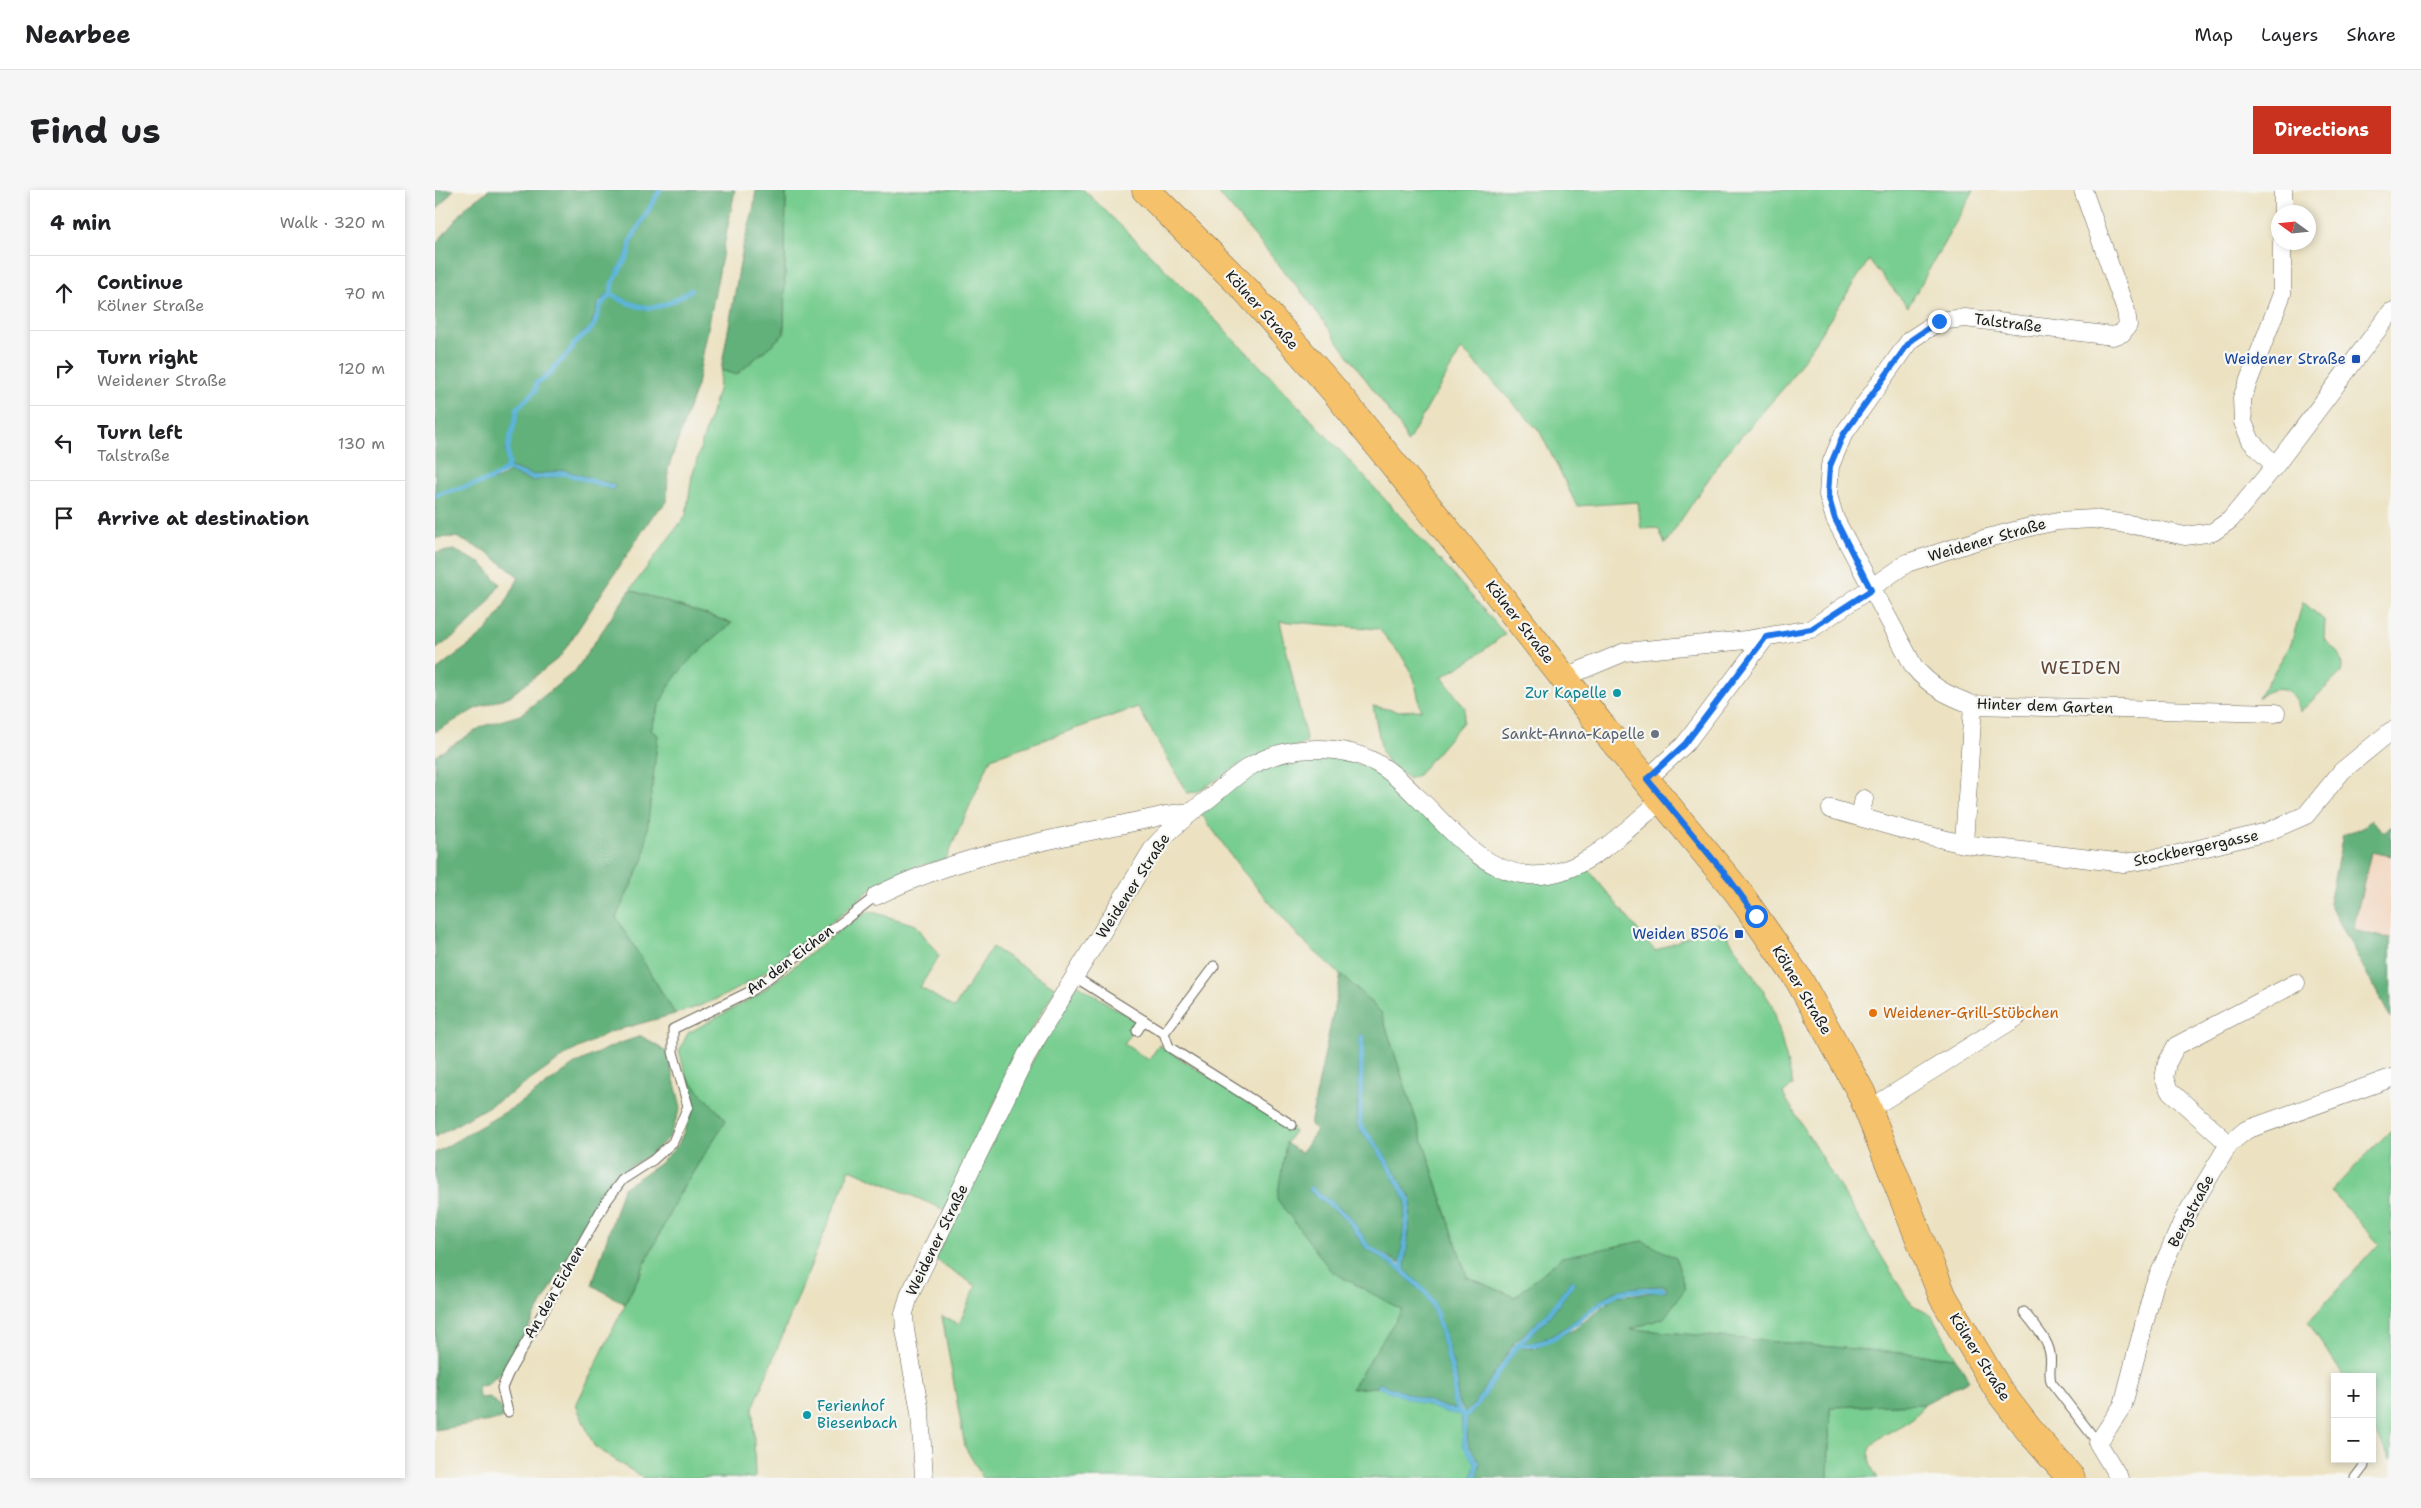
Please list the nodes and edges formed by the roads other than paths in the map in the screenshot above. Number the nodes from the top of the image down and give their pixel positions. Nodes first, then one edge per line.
1 (1146, 190) edge
2 (2083, 190) edge
3 (2283, 190) edge
4 (2283, 205) edge
5 (2282, 250) edge
6 (2391, 312) edge
7 (2275, 466) junction
8 (1871, 590) junction
9 (1766, 637) junction
10 (1566, 681) junction
11 (1973, 706) junction
12 (2276, 713) dead end
13 (2391, 731) edge
14 (1655, 789) junction
15 (1865, 799) dead end
16 (1831, 809) dead end
17 (1191, 812) junction
18 (1859, 817) junction
19 (1964, 844) junction
20 (876, 896) joint
21 (1214, 966) dead end
22 (1075, 977) junction
23 (2296, 983) dead end
24 (2017, 1017) dead end
25 (1144, 1020) junction
26 (1137, 1031) dead end
27 (1164, 1033) junction
28 (2391, 1078) edge
29 (1868, 1110) junction
30 (1292, 1125) dead end
31 (2229, 1144) junction
32 (2024, 1312) dead end
33 (509, 1412) dead end
34 (2098, 1443) junction
35 (2364, 1466) dead end
36 (924, 1478) edge
37 (2071, 1478) edge
38 (2119, 1478) edge
39 (2355, 1478) edge

1 - 10 main road, Kölner Straße
2 - 8 street, Talstraße
3 - 4 street
5 - 7 street
6 - 7 street, Weidener Straße
7 - 8 street, Weidener Straße
8 - 9 street, Weidener Straße
8 - 11 street, Hinter dem Garten
9 - 10 street, Weidener Straße
9 - 14 street, Weidener Straße
10 - 14 main road, Kölner Straße
11 - 12 street, Hinter dem Garten
11 - 19 street
13 - 19 street, Stockbergergasse
14 - 17 street, Weidener Straße
14 - 29 main road, Kölner Straße
15 - 18 street
16 - 18 street, Stockbergergasse
17 - 20 street, An den Eichen
17 - 22 street, Weidener Straße
18 - 19 street, Stockbergergasse
20 - 33 lane, An den Eichen
21 - 27 lane
22 - 25 lane
22 - 36 street, Weidener Straße
23 - 31 street
24 - 29 street
25 - 26 lane
25 - 27 lane
27 - 30 lane
28 - 31 street, Bergstraße
29 - 37 main road, Kölner Straße
31 - 34 street, Bergstraße
32 - 34 lane
34 - 38 street
35 - 39 lane

